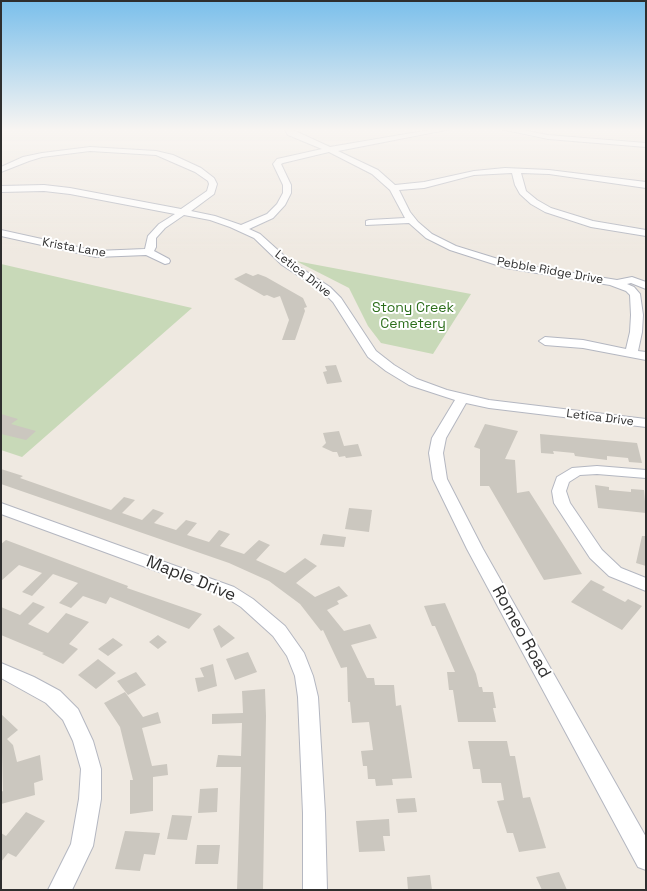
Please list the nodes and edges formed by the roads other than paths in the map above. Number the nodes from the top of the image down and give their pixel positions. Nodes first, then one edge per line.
1 (516, 170) edge
2 (199, 171) edge
3 (280, 171) edge
4 (372, 171) edge
5 (508, 171) edge
6 (526, 171) edge
7 (646, 185) edge
8 (393, 188) junction
9 (1, 189) edge
10 (183, 212) junction
11 (411, 220) junction
12 (369, 223) dead end
13 (243, 228) junction
14 (646, 233) edge
15 (1, 234) edge
16 (148, 252) junction
17 (165, 261) dead end
18 (618, 284) junction
19 (646, 287) edge
20 (633, 292) junction
21 (545, 341) dead end
22 (631, 353) junction
23 (646, 356) edge
24 (462, 399) junction
25 (646, 423) edge
26 (646, 474) edge
27 (1, 508) edge
28 (646, 585) edge
29 (1, 670) edge
30 (646, 860) edge
31 (60, 890) edge
32 (315, 890) edge

1 - 14 street
2 - 10 street
3 - 13 street
4 - 8 street, Pebble Ridge Drive
5 - 8 street
6 - 7 street
8 - 11 street, Pebble Ridge Drive
9 - 10 street, Letica Drive
10 - 13 street, Letica Drive
10 - 16 street
11 - 12 street
11 - 18 street, Pebble Ridge Drive
13 - 24 street, Letica Drive
15 - 16 street, Krista Lane
16 - 17 street
18 - 19 street, Pebble Ridge Drive
18 - 20 street, Pebble Ridge Drive
19 - 20 street, Pebble Ridge Drive
20 - 22 street
21 - 22 street
22 - 23 street
24 - 25 street, Letica Drive
24 - 30 street, Romeo Road
26 - 28 street
27 - 32 street, Maple Drive
29 - 31 street

